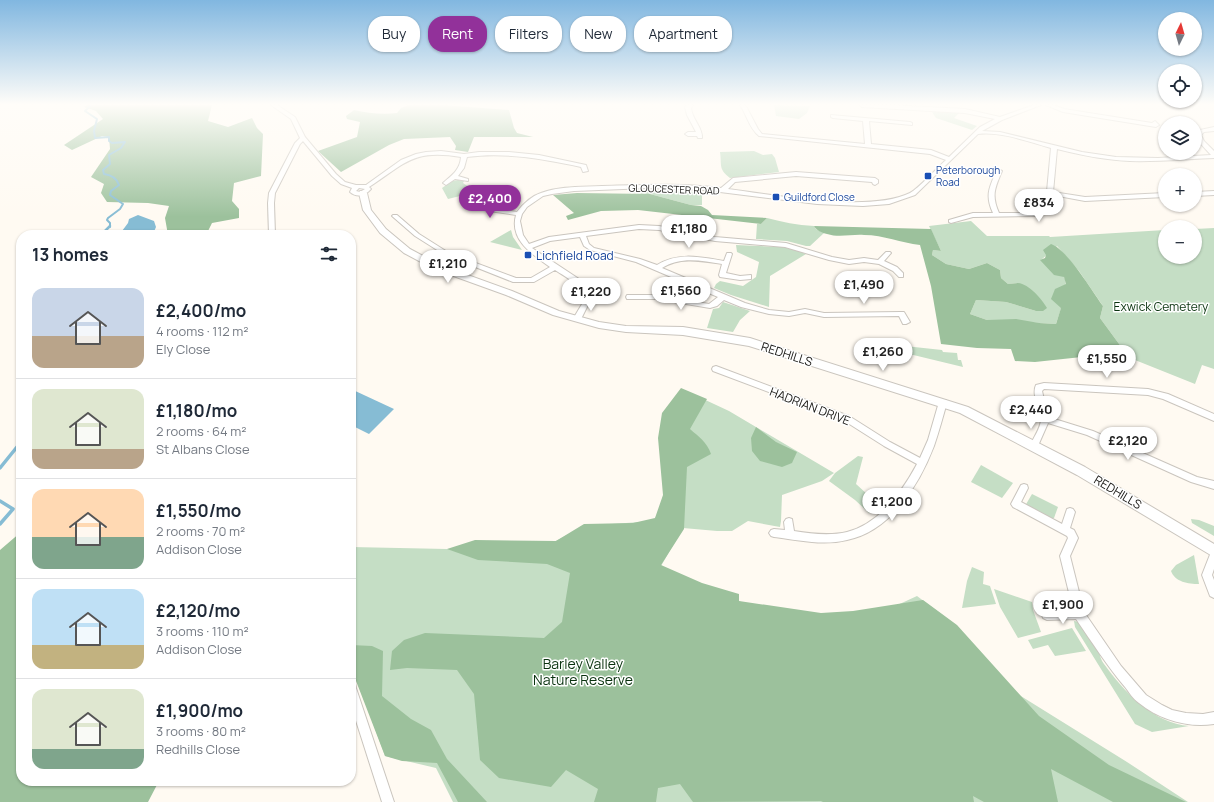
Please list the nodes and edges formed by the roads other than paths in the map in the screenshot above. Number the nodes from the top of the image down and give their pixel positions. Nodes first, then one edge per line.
1 (299, 142) edge
2 (307, 142) edge
3 (833, 142) edge
4 (868, 142) edge
5 (967, 142) edge
6 (1039, 142) edge
7 (1202, 142) edge
8 (868, 146) junction
9 (1054, 146) junction
10 (1214, 155) edge
11 (464, 156) junction
12 (949, 159) junction
13 (586, 167) dead end
14 (999, 170) dead end
15 (455, 177) junction
16 (466, 180) dead end
17 (876, 181) dead end
18 (446, 183) dead end
19 (362, 189) junction
20 (722, 190) junction
21 (1050, 193) junction
22 (1214, 193) edge
23 (1202, 194) edge
24 (475, 195) dead end
25 (1158, 195) edge
26 (519, 214) junction
27 (996, 214) junction
28 (395, 216) dead end
29 (951, 220) dead end
30 (402, 223) junction
31 (393, 227) dead end
32 (273, 230) edge
33 (583, 236) junction
34 (527, 247) junction
35 (888, 252) dead end
36 (730, 254) dead end
37 (880, 262) junction
38 (726, 263) junction
39 (554, 267) junction
40 (659, 267) junction
41 (901, 275) dead end
42 (749, 277) dead end
43 (629, 297) dead end
44 (639, 297) junction
45 (723, 297) junction
46 (639, 305) dead end
47 (577, 318) junction
48 (906, 322) dead end
49 (716, 369) dead end
50 (742, 369) dead end
51 (737, 377) junction
52 (944, 402) junction
53 (1214, 418) edge
54 (1045, 419) junction
55 (1034, 446) junction
56 (922, 463) junction
57 (1214, 485) edge
58 (1024, 488) dead end
59 (1070, 512) dead end
60 (789, 522) dead end
61 (1065, 530) junction
62 (774, 533) dead end
63 (790, 535) junction
64 (1214, 551) edge
65 (1214, 555) edge
66 (1214, 593) edge
67 (1079, 614) junction
68 (1047, 615) dead end
69 (356, 703) edge
70 (1214, 718) edge
71 (388, 802) edge

1 - 32 street
2 - 19 street
3 - 8 street
4 - 8 street
5 - 12 street, GLOUCESTER ROAD
6 - 9 street
7 - 10 street
8 - 12 street
9 - 10 street
9 - 21 street
11 - 13 street
11 - 15 street
11 - 19 street
12 - 20 street, GLOUCESTER ROAD
14 - 27 street
15 - 16 street
15 - 18 street
17 - 20 street
19 - 47 street, REDHILLS
20 - 26 street, GLOUCESTER ROAD
21 - 25 street
21 - 27 street
22 - 23 street
24 - 26 street
26 - 34 street
27 - 29 street
28 - 30 street
30 - 31 street
30 - 39 street
33 - 34 street
33 - 37 street
33 - 40 street
34 - 39 street
35 - 37 street
36 - 38 street
37 - 41 street
38 - 40 street
38 - 42 street
39 - 47 street
40 - 45 street
43 - 44 street
44 - 45 street
44 - 46 street
45 - 48 street
47 - 52 street, REDHILLS
49 - 51 street, HADRIAN DRIVE
50 - 51 street
51 - 56 street, HADRIAN DRIVE
52 - 55 street, REDHILLS
52 - 56 street
53 - 54 street
54 - 55 street
54 - 57 street
55 - 64 street, REDHILLS
56 - 63 street
58 - 61 street
59 - 61 street
60 - 63 street
61 - 67 street
62 - 63 street
65 - 66 street
67 - 68 street
67 - 70 street
69 - 71 street

